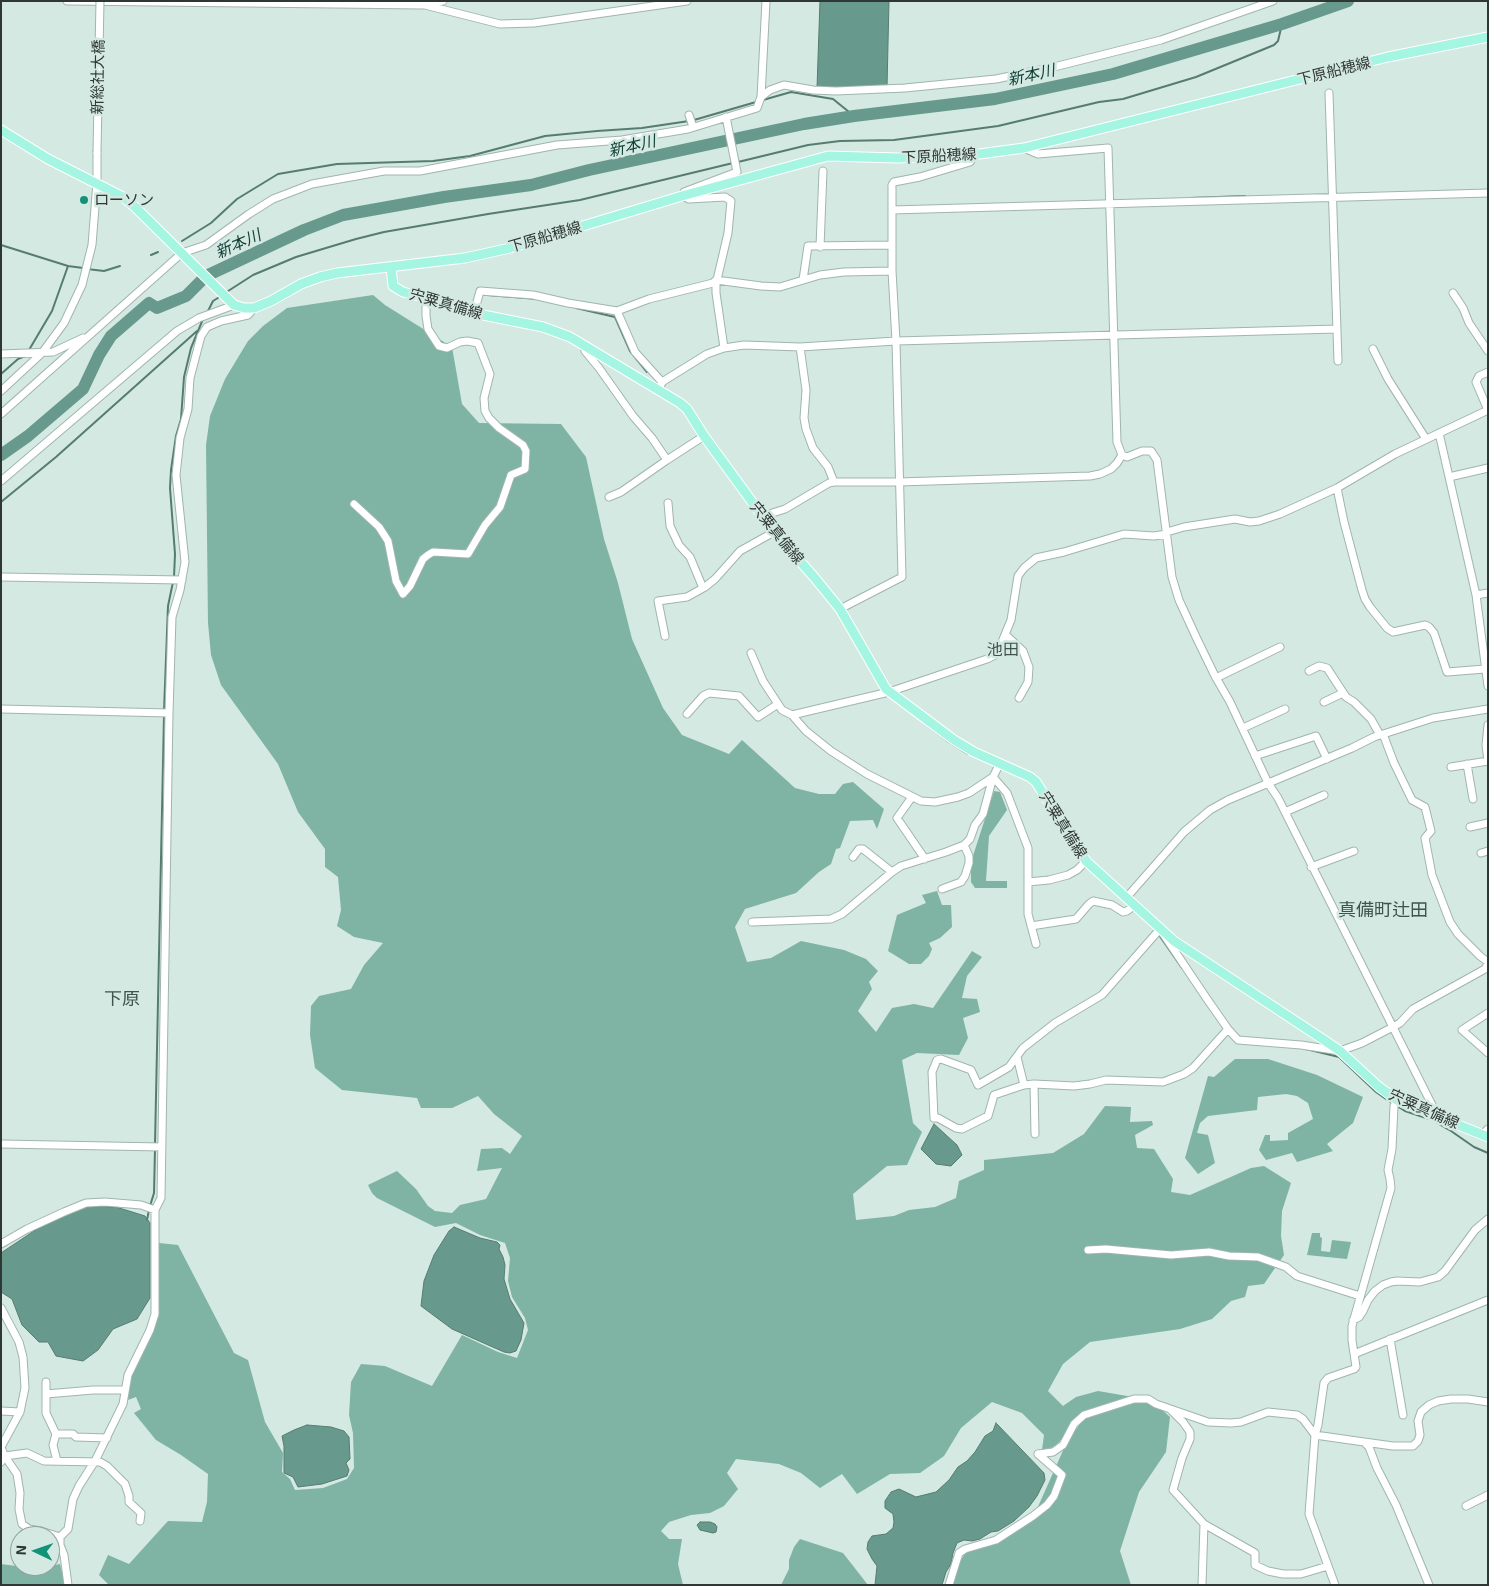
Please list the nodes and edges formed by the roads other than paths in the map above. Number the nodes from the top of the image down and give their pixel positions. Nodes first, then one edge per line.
1 (67, 1) edge
2 (100, 1) edge
3 (443, 1) edge
4 (687, 1) edge
5 (766, 1) edge
6 (1273, 1) edge
7 (423, 5) junction
8 (1488, 37) edge
9 (1329, 93) dead end
10 (761, 97) junction
11 (726, 117) junction
12 (1, 130) edge
13 (1024, 148) junction
14 (972, 155) junction
15 (822, 171) dead end
16 (96, 182) junction
17 (1488, 193) edge
18 (1332, 195) junction
19 (682, 196) junction
20 (1109, 203) junction
21 (892, 210) junction
22 (892, 245) junction
23 (820, 247) junction
24 (184, 255) junction
25 (391, 267) junction
26 (892, 271) junction
27 (716, 280) junction
28 (803, 280) junction
29 (1453, 293) dead end
30 (426, 298) junction
31 (234, 305) junction
32 (254, 308) junction
33 (617, 311) junction
34 (474, 313) junction
35 (1337, 329) junction
36 (91, 334) junction
37 (1114, 336) junction
38 (896, 341) junction
39 (584, 345) junction
40 (800, 347) junction
41 (724, 348) junction
42 (1373, 349) dead end
43 (1488, 351) edge
44 (42, 353) junction
45 (1, 354) edge
46 (1338, 361) dead end
47 (1488, 372) edge
48 (660, 386) junction
49 (1, 391) edge
50 (1488, 410) edge
51 (1, 414) edge
52 (1439, 433) junction
53 (704, 436) junction
54 (1426, 438) junction
55 (1122, 455) junction
56 (667, 460) junction
57 (1488, 468) edge
58 (1449, 477) junction
59 (1, 481) edge
60 (834, 482) junction
61 (899, 482) junction
62 (1337, 488) junction
63 (609, 497) dead end
64 (668, 503) dead end
65 (354, 504) dead end
66 (763, 516) junction
67 (1167, 533) junction
68 (772, 534) junction
69 (1, 577) edge
70 (182, 580) junction
71 (703, 588) junction
72 (1488, 593) edge
73 (1476, 595) junction
74 (840, 609) junction
75 (1006, 635) junction
76 (664, 636) dead end
77 (1280, 647) dead end
78 (751, 653) dead end
79 (1485, 669) junction
80 (1309, 671) dead end
81 (1216, 678) junction
82 (1488, 686) edge
83 (889, 692) junction
84 (1343, 693) junction
85 (1019, 698) dead end
86 (1324, 702) dead end
87 (778, 704) junction
88 (1, 709) edge
89 (1285, 709) dead end
90 (1488, 709) edge
91 (169, 712) junction
92 (687, 714) dead end
93 (792, 715) junction
94 (1488, 726) edge
95 (1243, 728) junction
96 (1381, 734) junction
97 (1255, 756) junction
98 (1327, 758) junction
99 (1488, 761) edge
100 (1000, 763) junction
101 (1467, 764) junction
102 (1451, 767) dead end
103 (993, 777) junction
104 (1268, 783) junction
105 (1324, 795) dead end
106 (912, 797) junction
107 (1473, 799) dead end
108 (1284, 812) junction
109 (1488, 823) edge
110 (1470, 827) dead end
111 (964, 845) junction
112 (1354, 851) dead end
113 (853, 857) dead end
114 (925, 859) junction
115 (1086, 861) junction
116 (1311, 867) junction
117 (892, 872) junction
118 (1028, 882) junction
119 (942, 889) dead end
120 (1127, 897) junction
121 (1133, 906) junction
122 (752, 922) dead end
123 (1031, 926) junction
124 (1158, 931) junction
125 (1036, 944) dead end
126 (1488, 962) edge
127 (1488, 1013) edge
128 (1393, 1027) junction
129 (1227, 1030) junction
130 (1340, 1051) junction
131 (1488, 1053) edge
132 (1017, 1057) junction
133 (1034, 1084) junction
134 (1024, 1085) junction
135 (1396, 1103) junction
136 (1435, 1115) junction
137 (1035, 1134) dead end
138 (1486, 1134) edge
139 (1, 1144) edge
140 (162, 1147) junction
141 (155, 1210) junction
142 (1488, 1219) edge
143 (1, 1244) edge
144 (1088, 1250) dead end
145 (1360, 1296) junction
146 (1488, 1300) edge
147 (1, 1308) edge
148 (1354, 1320) junction
149 (1390, 1339) junction
150 (1354, 1354) junction
151 (46, 1382) dead end
152 (125, 1390) junction
153 (46, 1394) junction
154 (1488, 1402) edge
155 (1169, 1408) junction
156 (1, 1411) edge
157 (20, 1412) junction
158 (1403, 1415) dead end
159 (56, 1434) junction
160 (1315, 1435) junction
161 (106, 1438) junction
162 (1364, 1442) junction
163 (3, 1455) edge
164 (57, 1461) junction
165 (95, 1461) junction
166 (1488, 1495) edge
167 (1466, 1506) dead end
168 (140, 1521) dead end
169 (1204, 1524) junction
170 (25, 1526) edge
171 (60, 1537) edge
172 (60, 1545) edge
173 (1328, 1566) junction
174 (68, 1585) edge
175 (949, 1585) edge
176 (1202, 1585) edge
177 (1335, 1585) edge
178 (1429, 1585) edge

1 - 7 street
2 - 16 street, 新総社大橋, bridge
3 - 7 street
4 - 7 street
5 - 10 street
6 - 10 street
8 - 13 main road, 下原船穂線
9 - 18 street
10 - 11 street
11 - 19 street
11 - 24 street
12 - 16 main road
13 - 14 main road, 下原船穂線
13 - 20 street
14 - 19 main road, 下原船穂線
14 - 21 street
15 - 23 street
16 - 24 main road
16 - 44 street, 新総社大橋
17 - 18 street
18 - 20 street
18 - 35 street
19 - 25 main road, 下原船穂線
19 - 27 street
20 - 21 street
20 - 37 street
21 - 22 street
22 - 23 street
22 - 26 street
23 - 28 street
24 - 31 main road
24 - 36 street
25 - 30 main road, 宍粟真備線
25 - 32 main road
26 - 28 street
26 - 38 street
27 - 28 street
27 - 33 street
27 - 41 street
29 - 43 street
30 - 34 main road, 宍粟真備線
30 - 65 street
31 - 32 main road
31 - 59 street
32 - 70 street
33 - 34 street
33 - 48 street
34 - 39 main road, 宍粟真備線
35 - 37 street
35 - 46 street
36 - 44 street
36 - 51 street
37 - 38 street
37 - 55 street
38 - 40 street
38 - 61 street
39 - 48 main road, 宍粟真備線
39 - 56 street
40 - 41 street
40 - 60 street
41 - 48 street
42 - 54 street
44 - 45 street
44 - 49 street
47 - 50 street
48 - 53 main road, 宍粟真備線
50 - 52 street
52 - 54 street
52 - 58 street
53 - 56 street
53 - 66 main road, 宍粟真備線
54 - 62 street
55 - 61 street
55 - 67 street
56 - 63 street
57 - 58 street
58 - 73 street
60 - 61 street
60 - 66 street
61 - 74 street
62 - 67 street
62 - 79 street
64 - 71 street
66 - 68 main road, 宍粟真備線
67 - 75 street
67 - 81 street
68 - 71 street
68 - 74 main road, 宍粟真備線
69 - 70 street
70 - 91 street
71 - 76 street
72 - 73 street
73 - 79 street
74 - 83 main road, 宍粟真備線
75 - 83 street
75 - 85 street
77 - 81 street
78 - 87 street
79 - 82 street
80 - 84 street
81 - 95 street
83 - 93 street
83 - 100 main road, 宍粟真備線
84 - 86 street
84 - 96 street
87 - 92 street
87 - 93 street
88 - 91 street
89 - 95 street
90 - 96 street
91 - 140 street
93 - 106 street
94 - 99 street
95 - 97 street
96 - 98 street
96 - 126 street
97 - 98 street
97 - 104 street
98 - 104 street
99 - 101 street
100 - 103 street
100 - 115 main road, 宍粟真備線
101 - 102 street
101 - 107 street
103 - 106 street
103 - 111 street
103 - 118 street
104 - 108 street
104 - 120 street
105 - 108 street
106 - 114 street
108 - 116 street
109 - 110 street
111 - 114 street
111 - 119 street
112 - 116 street
113 - 117 street
114 - 117 street
115 - 118 street
115 - 120 main road, 宍粟真備線
116 - 128 street
117 - 122 street
118 - 123 street
120 - 121 main road, 宍粟真備線
121 - 123 street
121 - 124 main road, 宍粟真備線
123 - 125 street
124 - 129 street
124 - 130 main road, 宍粟真備線
124 - 132 street
126 - 128 street
127 - 131 street
128 - 130 street
128 - 136 street
129 - 130 street
129 - 133 street
130 - 135 main road, 宍粟真備線
132 - 134 street
132 - 134 street
133 - 134 street
133 - 137 street
135 - 136 main road, 宍粟真備線
135 - 145 street
136 - 138 main road, 宍粟真備線
139 - 140 street
140 - 141 street
141 - 143 street
141 - 152 street
142 - 148 street
144 - 145 street
145 - 148 street
146 - 149 street
147 - 157 street
148 - 150 street
149 - 150 street
149 - 158 street
150 - 160 street
151 - 153 street
152 - 153 street
152 - 161 street
153 - 159 street
154 - 162 street
155 - 160 street
155 - 169 street
155 - 175 street
156 - 157 street
157 - 163 street
159 - 161 street
159 - 164 street
160 - 162 street
160 - 173 street
161 - 165 street
162 - 178 street
163 - 164 street
163 - 170 street
164 - 165 street
165 - 168 street
165 - 171 street
166 - 167 street
169 - 173 street
169 - 176 street
172 - 174 street
173 - 177 street

